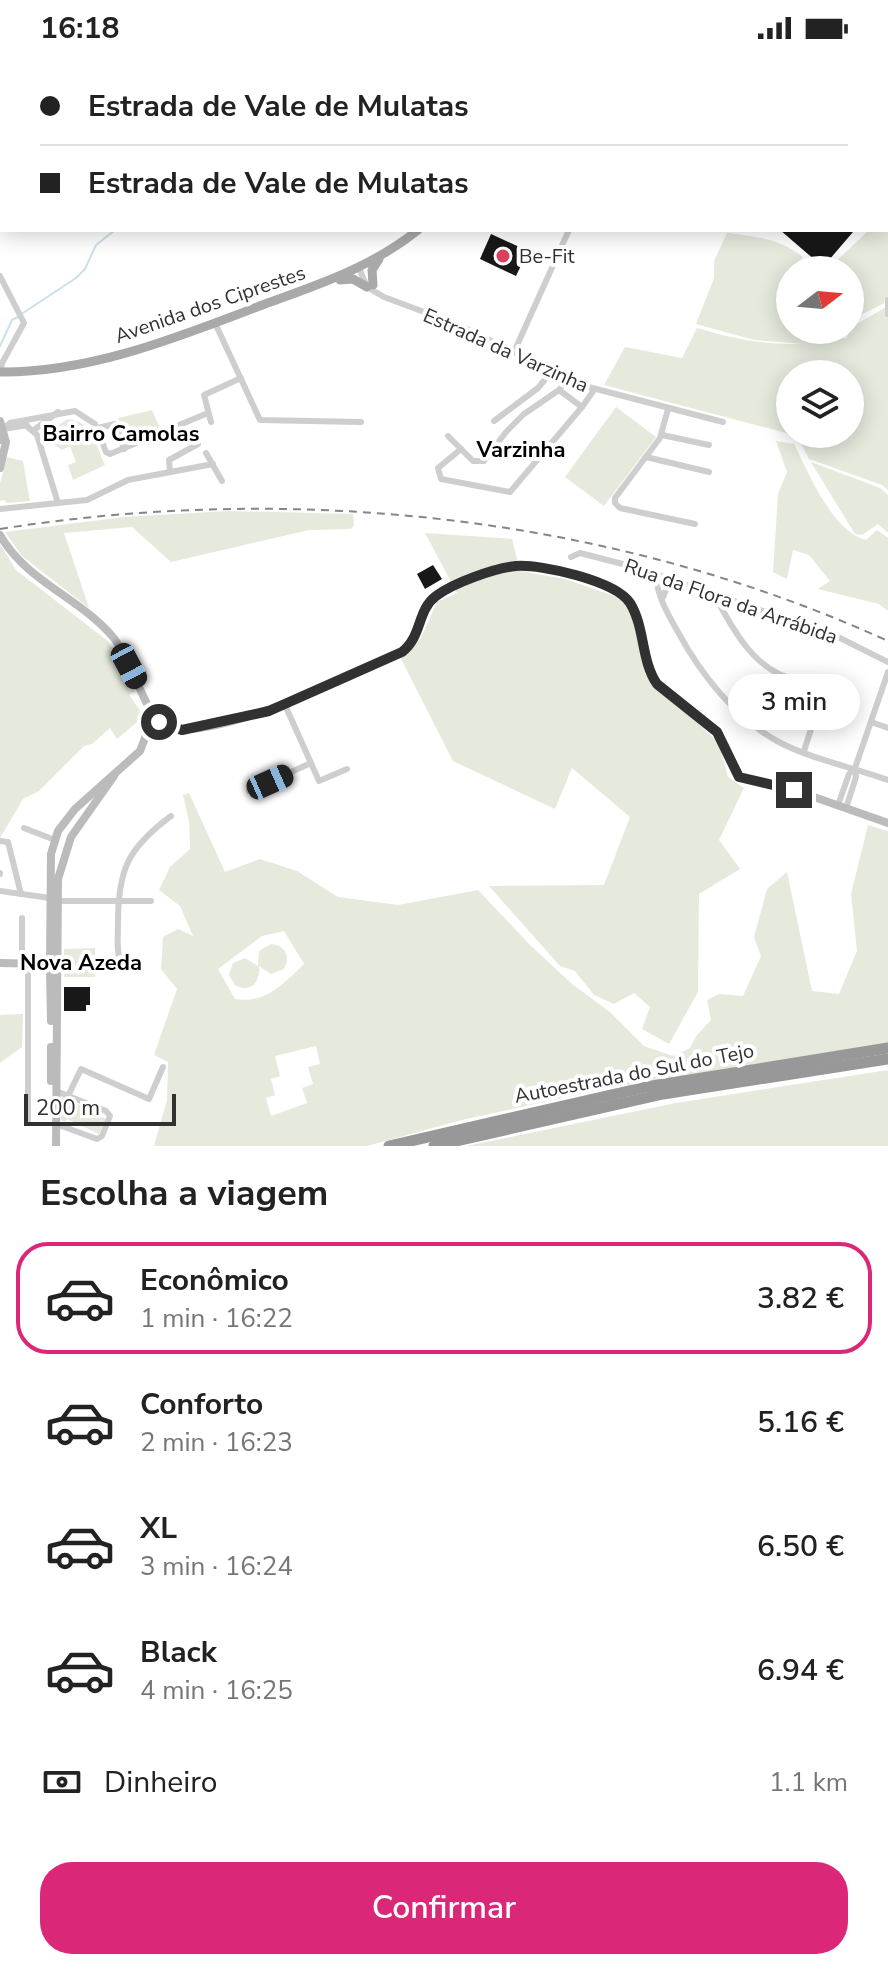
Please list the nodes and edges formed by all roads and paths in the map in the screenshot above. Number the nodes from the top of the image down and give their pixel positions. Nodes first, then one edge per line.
1 (415, 232) edge
2 (568, 232) edge
3 (384, 254) junction
4 (359, 268) junction
5 (0, 276) edge
6 (329, 282) junction
7 (370, 286) junction
8 (888, 300) edge
9 (888, 314) edge
10 (215, 323) junction
11 (514, 352) junction
12 (553, 370) junction
13 (1, 372) edge
14 (241, 378) junction
15 (568, 378) junction
16 (559, 390) junction
17 (594, 390) junction
18 (582, 407) junction
19 (668, 409) junction
20 (208, 413) junction
21 (45, 420) junction
22 (494, 421) dead end
23 (211, 422) dead end
24 (361, 422) dead end
25 (723, 422) dead end
26 (24, 423) junction
27 (98, 428) junction
28 (4, 430) edge
29 (34, 430) junction
30 (662, 435) junction
31 (448, 436) dead end
32 (198, 444) dead end
33 (41, 445) junction
34 (709, 445) dead end
35 (124, 449) junction
36 (461, 449) junction
37 (206, 453) dead end
38 (646, 457) junction
39 (213, 464) junction
40 (0, 468) edge
41 (170, 472) junction
42 (709, 472) dead end
43 (222, 481) dead end
44 (58, 503) junction
45 (0, 509) edge
46 (695, 524) dead end
47 (0, 535) edge
48 (571, 557) dead end
49 (657, 575) junction
50 (681, 583) junction
51 (719, 596) junction
52 (663, 601) junction
53 (738, 602) junction
54 (726, 617) junction
55 (888, 662) edge
56 (888, 672) edge
57 (285, 705) junction
58 (154, 713) junction
59 (871, 722) junction
60 (888, 728) edge
61 (804, 751) junction
62 (311, 763) junction
63 (855, 768) junction
64 (347, 769) dead end
65 (114, 776) junction
66 (888, 780) edge
67 (249, 791) dead end
68 (844, 802) junction
69 (171, 816) dead end
70 (888, 823) edge
71 (24, 828) dead end
72 (71, 837) junction
73 (55, 840) junction
74 (0, 841) edge
75 (64, 852) junction
76 (0, 891) edge
77 (21, 894) junction
78 (53, 900) junction
79 (118, 901) junction
80 (151, 901) dead end
81 (22, 918) dead end
82 (0, 966) edge
83 (25, 966) junction
84 (52, 966) junction
85 (121, 966) dead end
86 (888, 1048) edge
87 (888, 1059) edge
88 (163, 1067) dead end
89 (56, 1091) junction
90 (69, 1094) junction
91 (28, 1123) dead end
92 (60, 1125) junction
93 (54, 1146) edge
94 (389, 1146) edge
95 (434, 1146) edge

1 - 3 main road, Avenida dos Ciprestes
2 - 11 street
3 - 4 main road, Avenida dos Ciprestes
3 - 7 main road
4 - 6 main road, Avenida dos Ciprestes
4 - 7 street
5 - 13 street
6 - 7 main road
6 - 10 main road, Avenida dos Ciprestes
7 - 11 street, Estrada da Varzinha
8 - 9 street
10 - 13 main road, Avenida dos Ciprestes
10 - 14 street
11 - 12 street, Estrada da Varzinha
12 - 15 street, Estrada da Varzinha
12 - 22 street
14 - 20 street
14 - 24 street
15 - 16 street
15 - 17 street, Estrada da Varzinha
16 - 18 street
16 - 36 street
17 - 18 street
17 - 19 street, Estrada da Varzinha
18 - 36 street
19 - 25 street, Estrada da Varzinha
19 - 30 street
20 - 23 street
20 - 35 street
21 - 26 street
21 - 27 street
21 - 29 street
21 - 33 street
26 - 28 street
26 - 29 street
27 - 35 street
27 - 35 street
28 - 40 main road
29 - 33 street
30 - 34 street
30 - 38 street
31 - 36 street
32 - 41 street
33 - 44 street
37 - 39 street
38 - 42 street
38 - 46 street
39 - 41 street
39 - 43 street
41 - 44 street
44 - 45 street
47 - 58 main road
48 - 49 street, Rua da Flora da Arrábida
49 - 50 street, Rua da Flora da Arrábida
49 - 52 street
50 - 51 street, Rua da Flora da Arrábida
50 - 52 street
51 - 53 street, Rua da Flora da Arrábida
51 - 54 street
52 - 61 street
53 - 54 street
53 - 55 street, Rua da Flora da Arrábida
54 - 61 street
56 - 59 street
57 - 58 main road
57 - 62 street
57 - 68 main road
58 - 65 main road
59 - 60 street
59 - 63 street
61 - 63 street
62 - 64 street
62 - 67 street
63 - 66 street
63 - 68 street
65 - 72 main road
65 - 73 main road
68 - 70 main road
69 - 79 street
71 - 73 street
72 - 73 main road
72 - 75 main road
73 - 75 main road
73 - 78 main road
74 - 77 street
75 - 78 main road
76 - 77 street
77 - 78 street
78 - 79 street
78 - 84 main road
79 - 80 street
79 - 85 street
81 - 83 street
82 - 83 main road
83 - 84 main road
83 - 91 street
84 - 89 main road
84 - 93 main road
86 - 94 highway, Autoestrada do Sul do Tejo
87 - 95 highway, Autoestrada do Sul do Tejo
88 - 90 street
89 - 90 street
89 - 92 main road
90 - 92 street
92 - 93 main road

